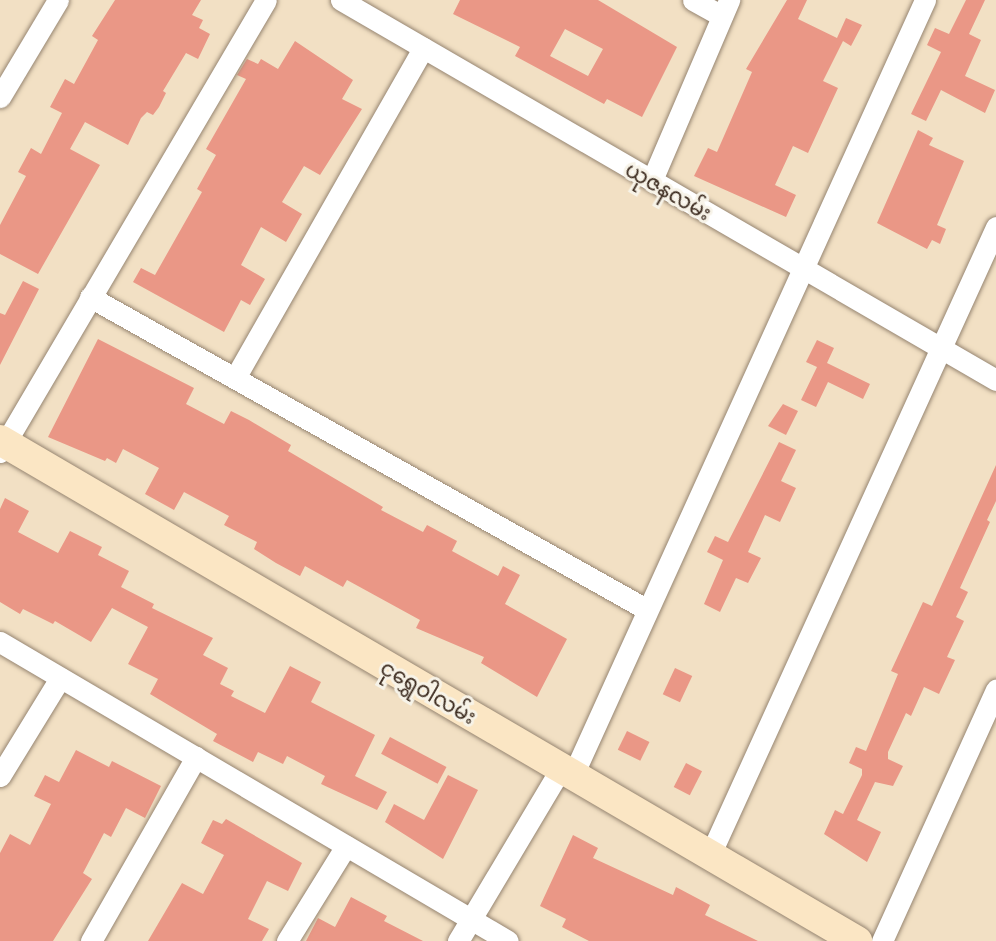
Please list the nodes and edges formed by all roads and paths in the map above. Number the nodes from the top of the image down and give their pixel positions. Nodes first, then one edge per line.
1 (58, 0) edge
2 (265, 0) edge
3 (341, 0) edge
4 (693, 0) edge
5 (925, 0) edge
6 (725, 8) edge
7 (423, 48) junction
8 (0, 97) edge
9 (652, 180) junction
10 (996, 227) edge
11 (804, 268) junction
12 (90, 297) junction
13 (938, 347) junction
14 (235, 378) junction
15 (996, 380) edge
16 (2, 445) edge
17 (646, 609) junction
18 (0, 642) edge
19 (60, 678) junction
20 (996, 690) edge
21 (196, 757) junction
22 (567, 771) junction
23 (0, 776) edge
24 (346, 846) junction
25 (710, 855) junction
26 (470, 919) junction
27 (91, 941) edge
28 (287, 941) edge
29 (458, 941) edge
30 (508, 941) edge
31 (857, 941) edge
32 (882, 941) edge

1 - 8 street
2 - 12 street
3 - 7 street, ယုဇနလမ်း
4 - 6 street
5 - 11 street
6 - 9 street
7 - 9 street, ယုဇနလမ်း
7 - 14 street
9 - 11 street, ယုဇနလမ်း
10 - 13 street
11 - 13 street, ယုဇနလမ်း
11 - 17 street
12 - 14 street
12 - 16 street
13 - 15 street, ယုဇနလမ်း
13 - 25 street
14 - 17 street
16 - 22 street, ငုရွှေဝါလမ်း
17 - 22 street
18 - 19 street
19 - 21 street
19 - 23 street
20 - 32 street
21 - 24 street
21 - 27 street
22 - 25 street, ငုရွှေဝါလမ်း
22 - 26 street
24 - 26 street
24 - 28 street
25 - 31 street, ငုရွှေဝါလမ်း
26 - 29 street
26 - 30 street

